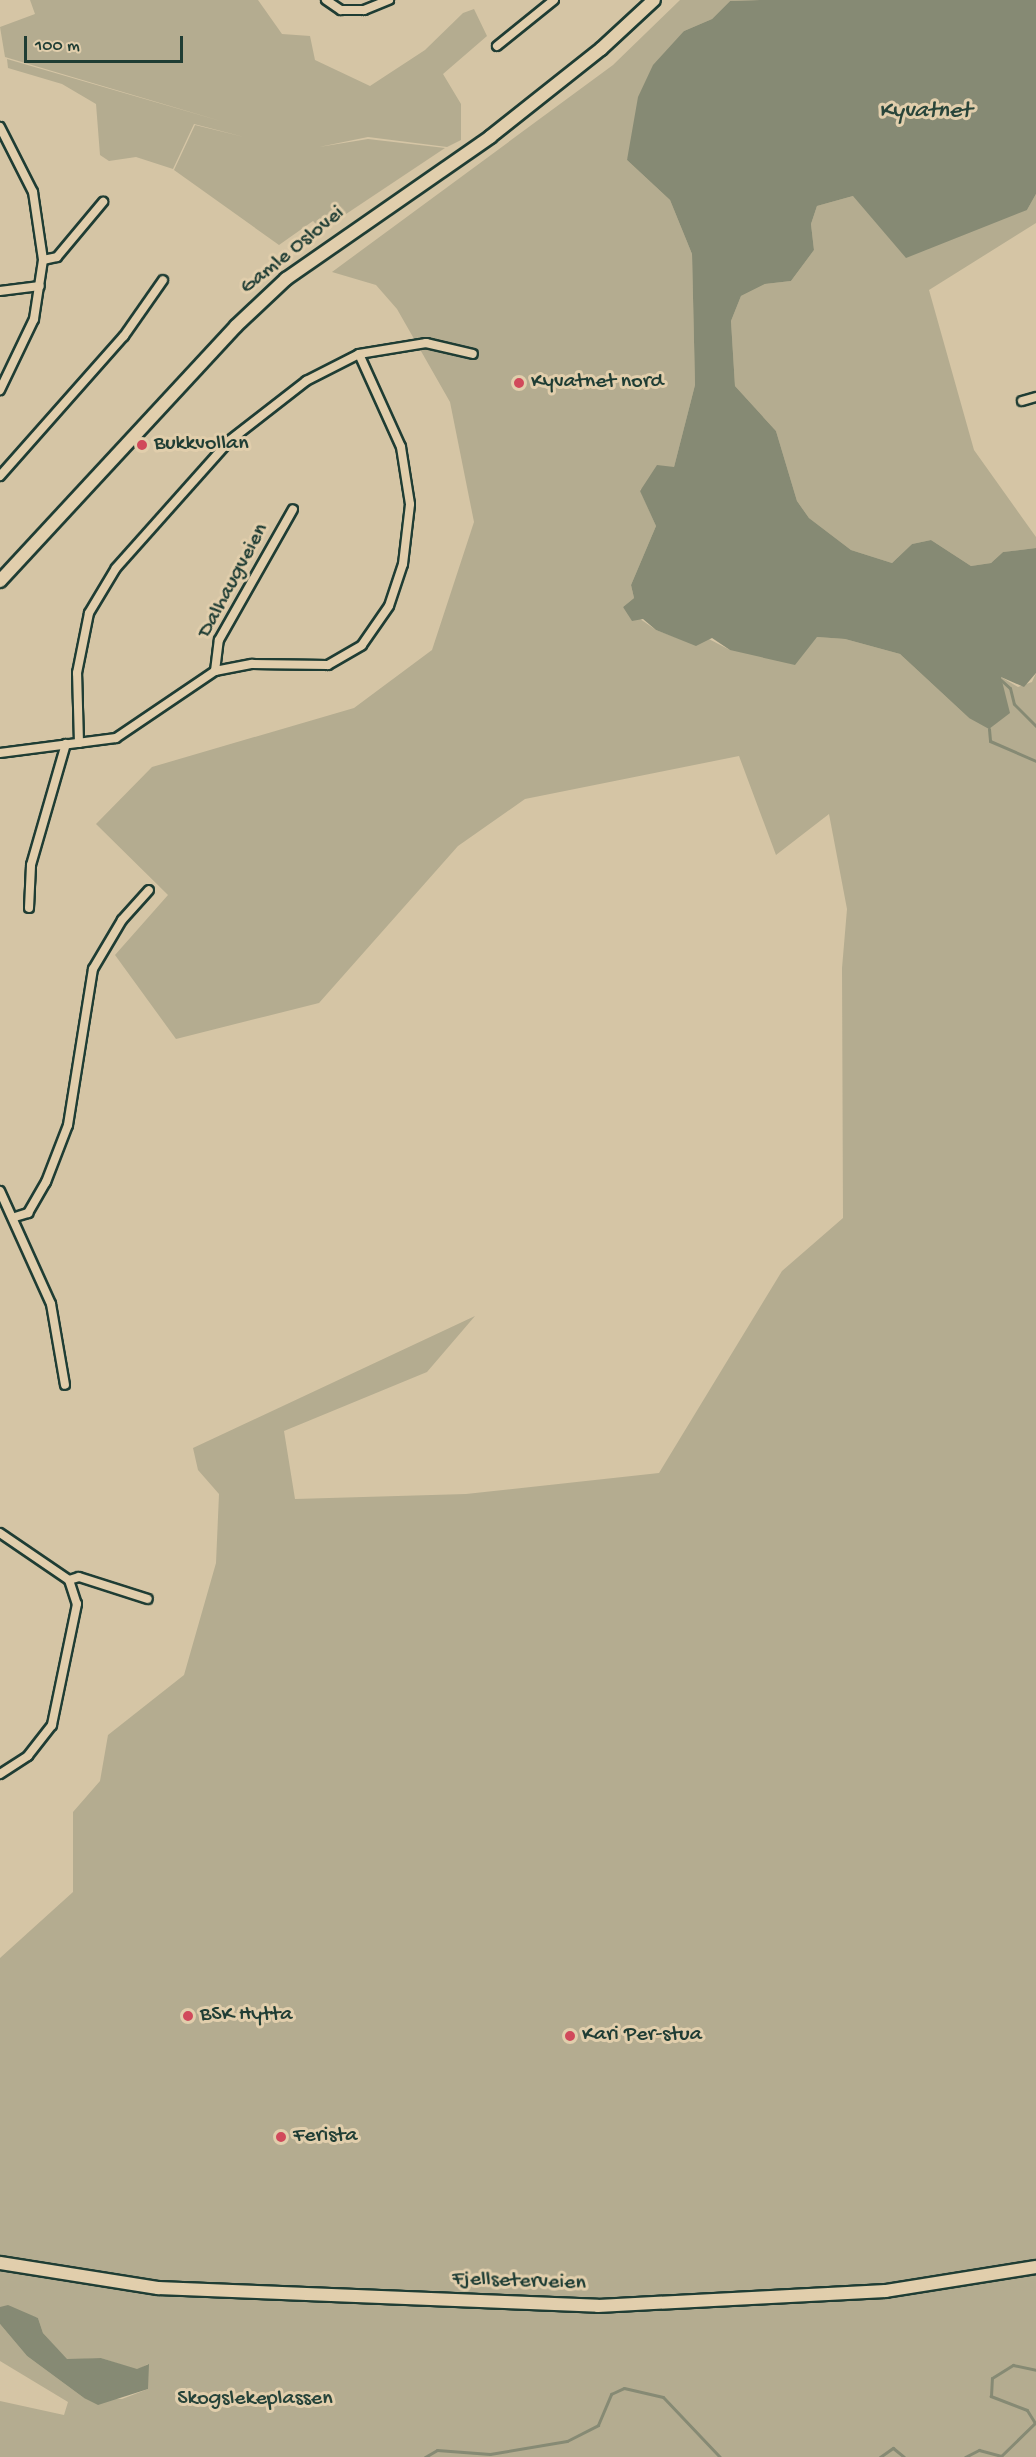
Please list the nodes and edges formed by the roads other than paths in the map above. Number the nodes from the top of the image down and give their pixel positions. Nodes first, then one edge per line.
1 (326, 0) edge
2 (389, 0) edge
3 (554, 0) edge
4 (654, 0) edge
5 (497, 46) dead end
6 (0, 127) edge
7 (103, 202) dead end
8 (43, 260) junction
9 (163, 280) dead end
10 (40, 286) junction
11 (0, 291) edge
12 (358, 354) junction
13 (473, 354) dead end
14 (0, 390) edge
15 (1036, 397) edge
16 (1022, 401) dead end
17 (0, 476) edge
18 (293, 509) dead end
19 (0, 581) edge
20 (215, 671) junction
21 (79, 743) junction
22 (66, 744) junction
23 (0, 753) edge
24 (149, 890) dead end
25 (29, 908) dead end
26 (0, 1191) edge
27 (15, 1217) junction
28 (65, 1385) dead end
29 (0, 1533) edge
30 (69, 1580) junction
31 (148, 1599) dead end
32 (0, 1774) edge
33 (0, 2263) edge
34 (1036, 2267) edge

1 - 2 street
3 - 5 street
4 - 19 street, Gamle Oslovei
6 - 8 street
7 - 8 street
8 - 10 street
9 - 17 street
10 - 11 street
10 - 14 street
12 - 13 street
12 - 20 street, Dalhaugveien
12 - 21 street
15 - 16 street
18 - 20 street, Dalhaugveien
20 - 21 street, Dalhaugveien
21 - 22 street, Dalhaugveien
22 - 23 street, Dalhaugveien
22 - 25 street
24 - 27 street
26 - 27 street
27 - 28 street
29 - 30 street
30 - 31 street
30 - 32 street
33 - 34 street, Fjellseterveien

